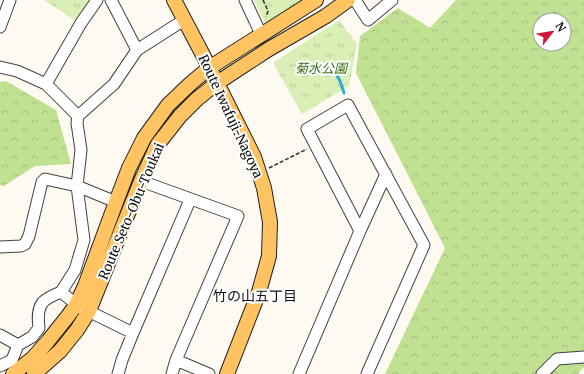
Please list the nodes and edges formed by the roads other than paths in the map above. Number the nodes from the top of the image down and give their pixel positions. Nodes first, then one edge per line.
1 (10, 0) edge
2 (97, 0) edge
3 (111, 0) edge
4 (174, 0) edge
5 (245, 0) edge
6 (316, 0) edge
7 (348, 0) edge
8 (355, 0) edge
9 (392, 0) edge
10 (184, 20) junction
11 (0, 26) edge
12 (261, 34) junction
13 (137, 50) junction
14 (0, 66) edge
15 (209, 68) junction
16 (217, 83) junction
17 (46, 84) junction
18 (78, 116) junction
19 (386, 174) junction
20 (141, 182) junction
21 (77, 186) junction
22 (190, 200) junction
23 (116, 202) junction
24 (360, 231) junction
25 (0, 247) edge
26 (61, 292) junction
27 (76, 305) junction
28 (89, 311) junction
29 (133, 333) junction
30 (0, 335) edge
31 (18, 346) junction
32 (584, 357) edge
33 (176, 360) junction
34 (0, 366) edge
35 (37, 373) edge
36 (13, 374) edge
37 (118, 374) edge
38 (172, 374) edge
39 (209, 374) edge
40 (227, 374) edge
41 (299, 374) edge
42 (367, 374) edge
43 (542, 374) edge

1 - 11 street
2 - 17 street
3 - 13 street
4 - 10 main road, Route Iwafuji-Nagoya
5 - 12 street
6 - 12 main road
7 - 16 main road, Route Seto-Obu-Toukai
8 - 9 street
10 - 13 street
10 - 15 main road, Route Iwafuji-Nagoya
12 - 15 main road
13 - 18 street
14 - 17 street
15 - 16 main road, Route Iwafuji-Nagoya
15 - 23 main road
16 - 20 main road, Route Seto-Obu-Toukai
16 - 40 main road, Route Iwafuji-Nagoya
17 - 18 street
18 - 21 street
19 - 24 street
19 - 24 street
19 - 42 street
20 - 22 street
20 - 28 main road, Route Seto-Obu-Toukai
21 - 23 street
21 - 25 street
21 - 26 street
22 - 29 street
22 - 33 street
23 - 27 main road
24 - 41 street
26 - 27 street
26 - 31 street
27 - 28 street
27 - 36 main road
28 - 29 street
28 - 35 main road, Route Seto-Obu-Toukai
29 - 37 street
30 - 31 street
31 - 34 street
32 - 43 street
33 - 38 street
33 - 39 street

